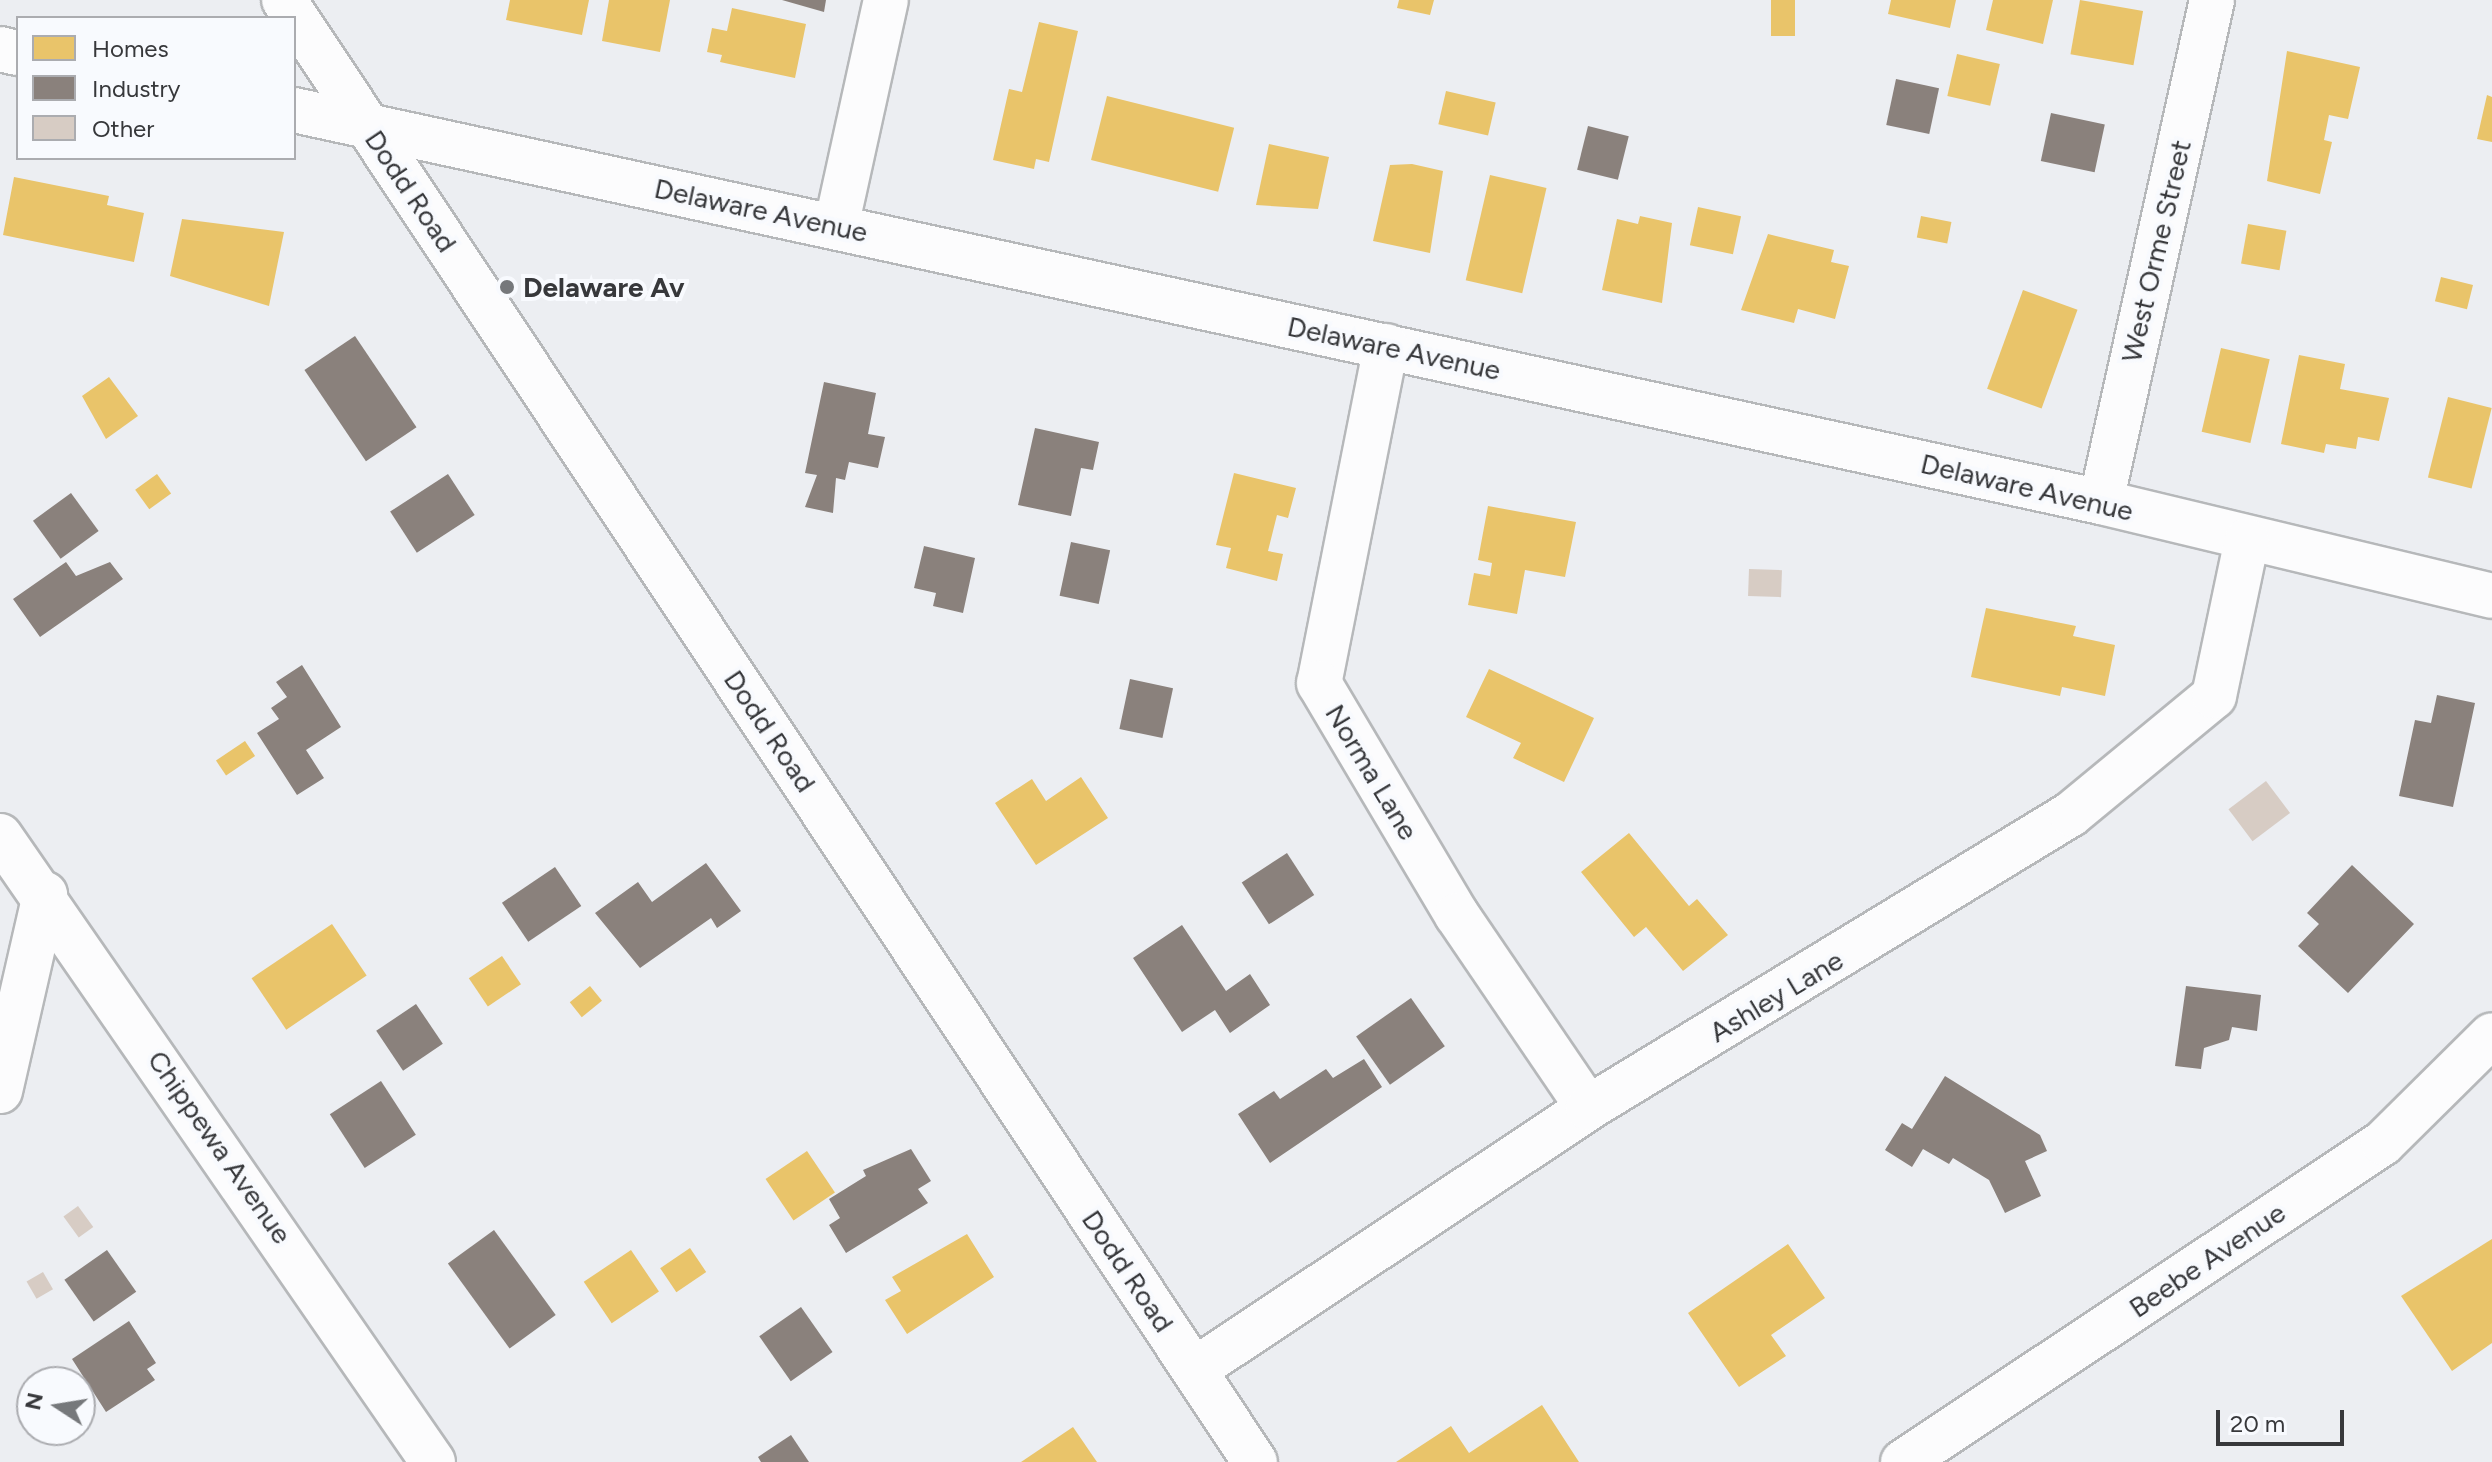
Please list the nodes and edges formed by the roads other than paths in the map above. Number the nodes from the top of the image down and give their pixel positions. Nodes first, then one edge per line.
1 (886, 0) edge
2 (2212, 0) edge
3 (296, 18) edge
4 (296, 110) edge
5 (368, 125) junction
6 (836, 227) junction
7 (1386, 346) junction
8 (2101, 502) junction
9 (2247, 540) junction
10 (2492, 596) edge
11 (0, 836) edge
12 (45, 894) junction
13 (2492, 1035) edge
14 (0, 1091) edge
15 (1588, 1108) junction
16 (1194, 1370) junction
17 (433, 1462) edge
18 (1255, 1462) edge
19 (1903, 1462) edge

1 - 6 street
2 - 8 street, West Orme Street
3 - 5 street, Dodd Road
4 - 5 street, Delaware Avenue
5 - 6 street, Delaware Avenue
5 - 16 street, Dodd Road
6 - 7 street, Delaware Avenue
7 - 8 street, Delaware Avenue
7 - 15 street, Norma Lane
8 - 9 street, Delaware Avenue
9 - 10 street, Delaware Avenue
9 - 15 street, Ashley Lane
11 - 12 street, Chippewa Avenue
12 - 14 street
12 - 17 street, Chippewa Avenue
13 - 19 street, Beebe Avenue
15 - 16 street, Ashley Lane
16 - 18 street, Dodd Road

